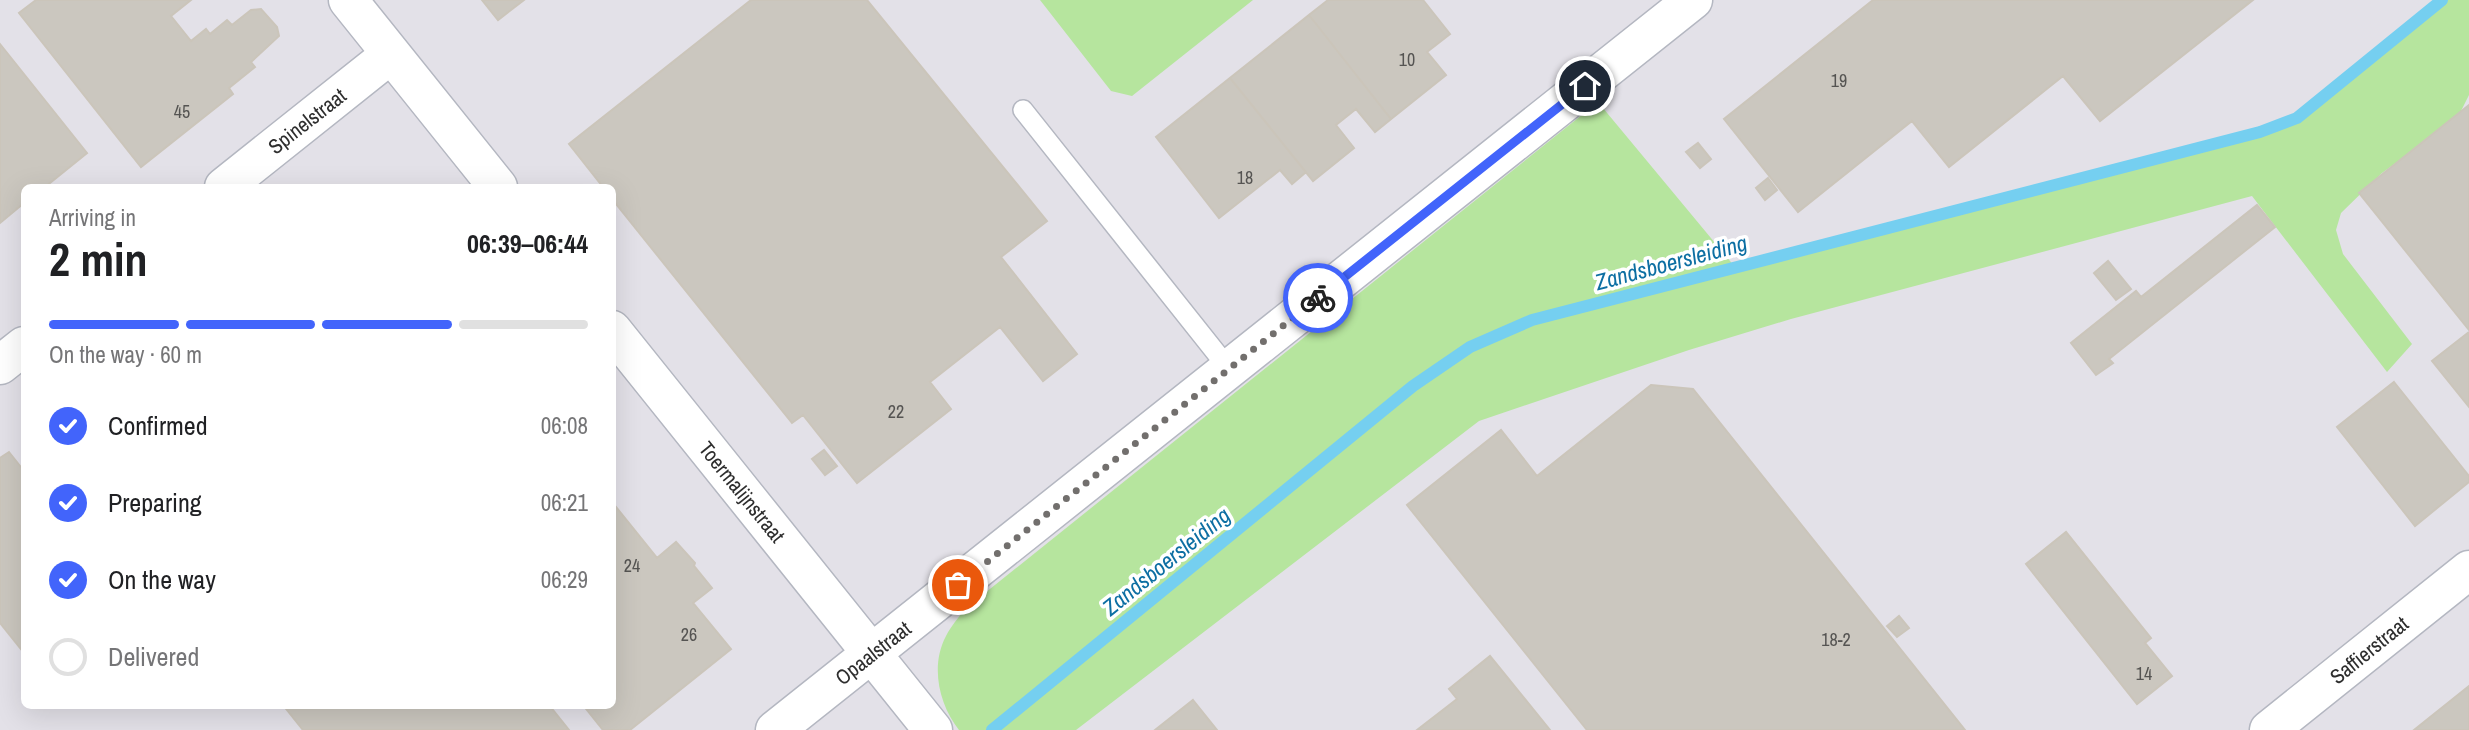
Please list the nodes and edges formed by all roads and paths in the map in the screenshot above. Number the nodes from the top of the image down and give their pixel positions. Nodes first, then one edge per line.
1 (348, 0) edge
2 (1693, 0) edge
3 (391, 54) junction
4 (1023, 110) dead end
5 (228, 184) edge
6 (496, 184) edge
7 (616, 335) edge
8 (21, 348) edge
9 (0, 365) edge
10 (1229, 369) junction
11 (2469, 570) edge
12 (872, 653) junction
13 (775, 730) edge
14 (933, 730) edge
15 (2269, 730) edge

1 - 3 street
2 - 10 street, Opaalstraat
3 - 5 street, Spinelstraat
3 - 6 street
4 - 10 lane
7 - 12 street, Toermalijnstraat
8 - 9 street
10 - 12 street, Opaalstraat
11 - 15 street, Saffierstraat
12 - 13 street, Opaalstraat
12 - 14 street, Toermalijnstraat

